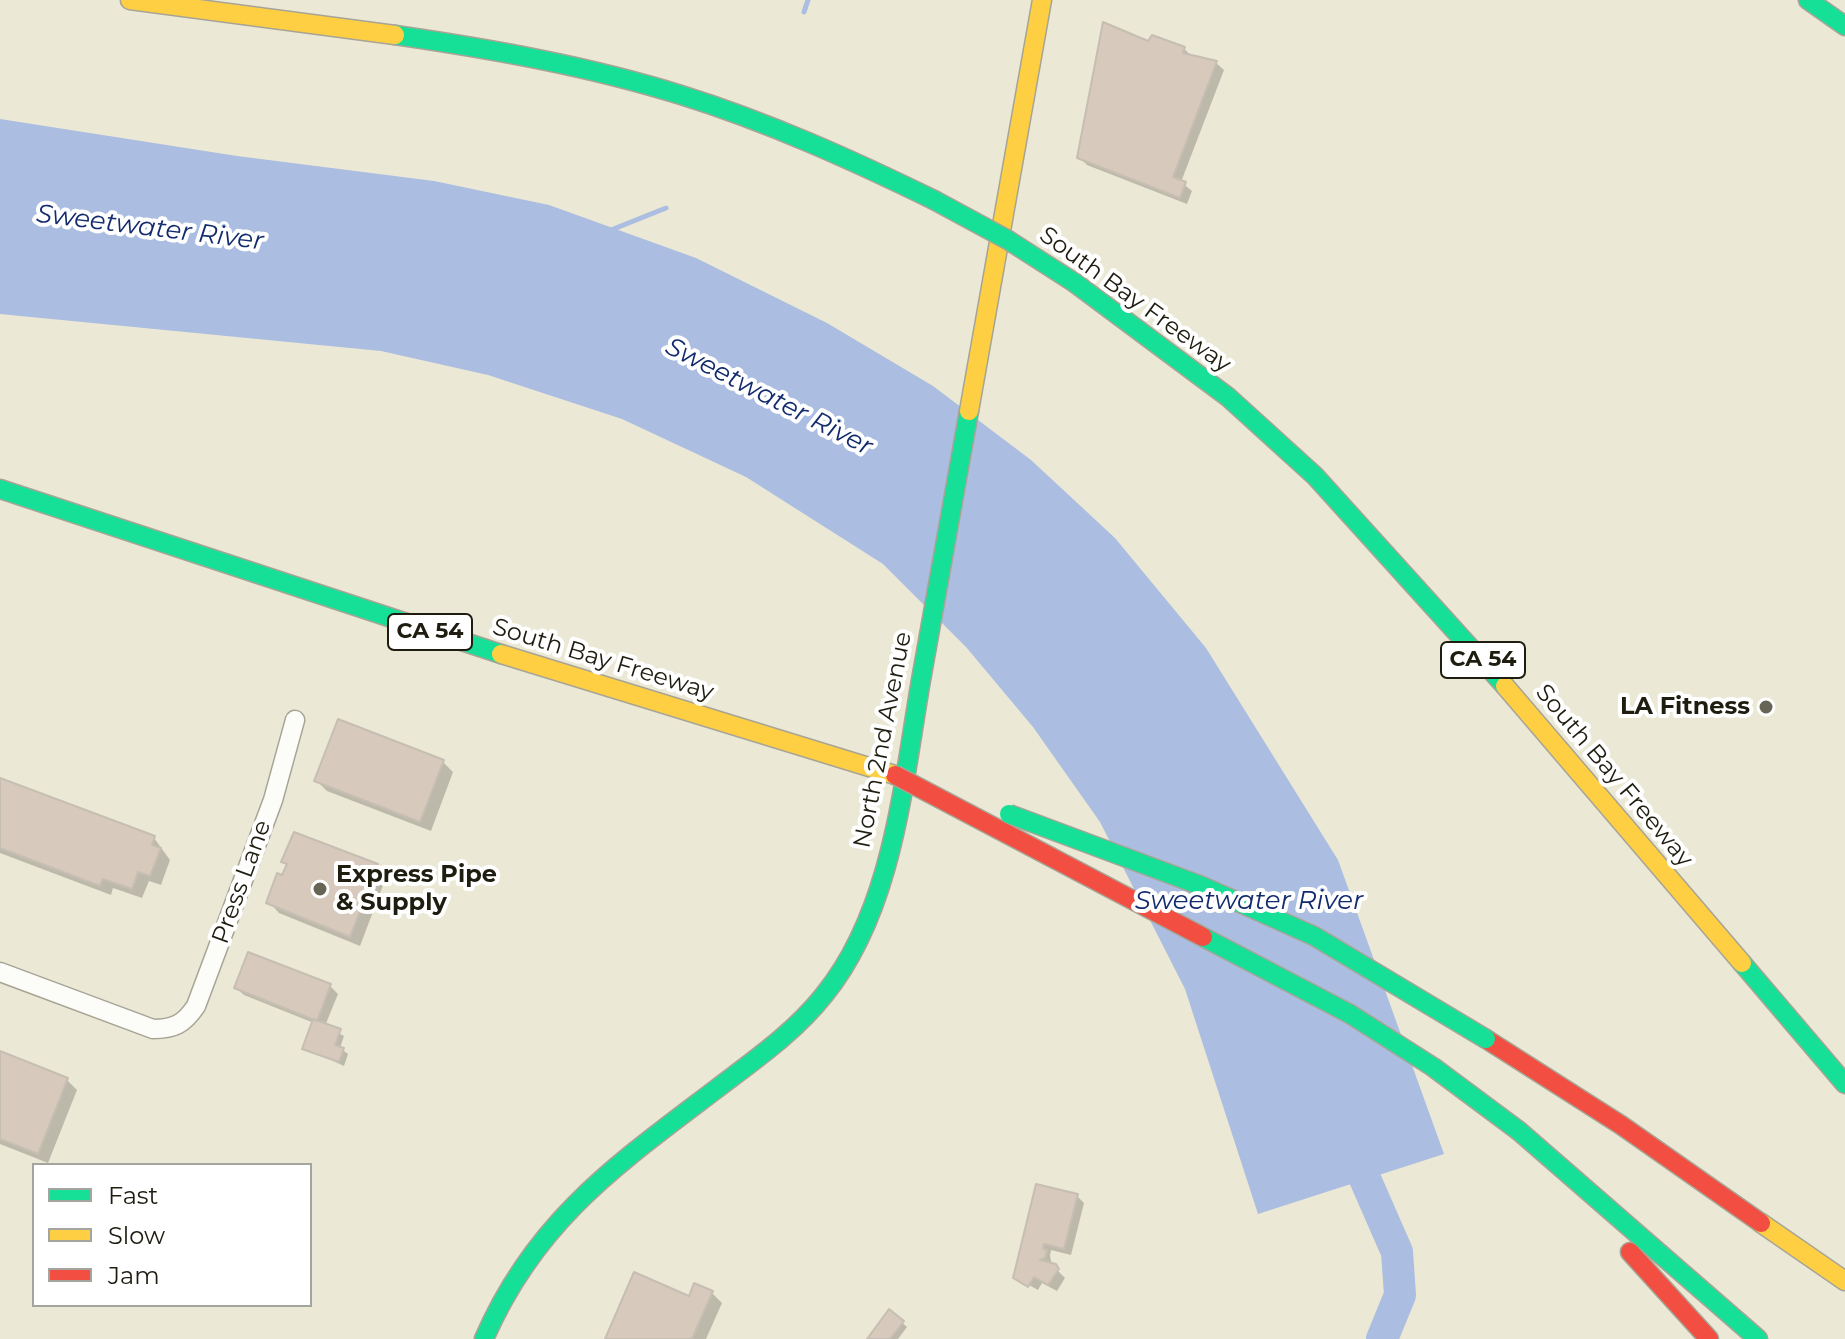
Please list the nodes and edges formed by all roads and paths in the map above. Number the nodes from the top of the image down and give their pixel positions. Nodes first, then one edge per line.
1 (130, 0) edge
2 (243, 0) edge
3 (1042, 0) edge
4 (1808, 0) edge
5 (300, 23) junction
6 (1845, 26) edge
7 (0, 489) edge
8 (295, 720) dead end
9 (895, 775) junction
10 (0, 972) edge
11 (1752, 974) junction
12 (1845, 1061) edge
13 (1845, 1084) edge
14 (1558, 1166) junction
15 (1845, 1281) edge
16 (484, 1339) edge
17 (1709, 1339) edge
18 (1758, 1339) edge

1 - 5 main road, South Bay Freeway / CA 54
2 - 5 main road
3 - 16 main road, North 2nd Avenue
4 - 6 main road
5 - 11 main road, South Bay Freeway / CA 54, bridge
7 - 9 main road, South Bay Freeway / CA 54
8 - 10 street, Press Lane
9 - 14 main road, bridge
9 - 15 main road, South Bay Freeway / CA 54, bridge
11 - 12 main road
11 - 13 main road, South Bay Freeway / CA 54
14 - 17 main road
14 - 18 main road

